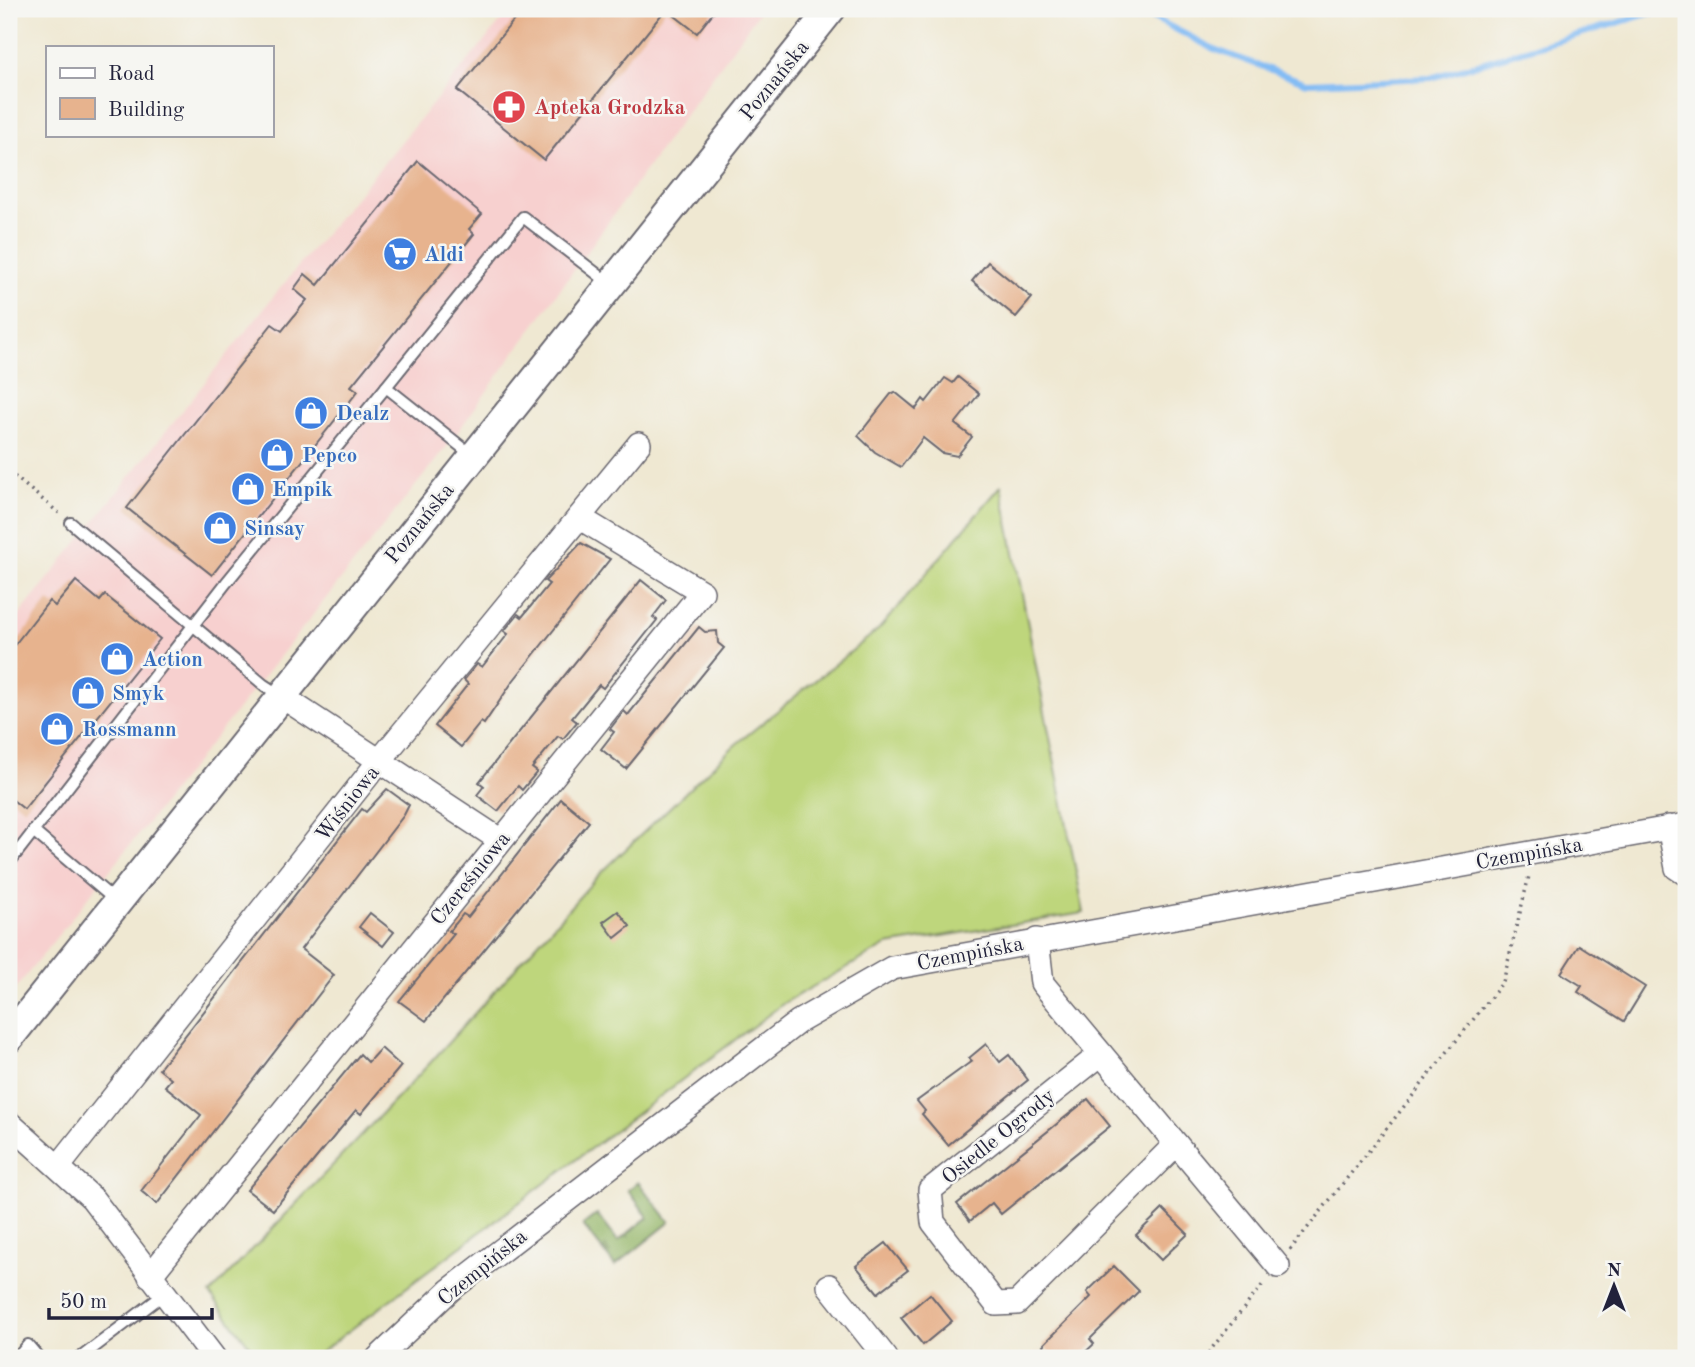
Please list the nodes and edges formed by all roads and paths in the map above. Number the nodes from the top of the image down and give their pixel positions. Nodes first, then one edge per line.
1 (831, 9) edge
2 (610, 284) junction
3 (386, 387) junction
4 (639, 444) dead end
5 (473, 456) junction
6 (9, 472) edge
7 (580, 519) junction
8 (71, 523) joint
9 (193, 625) junction
10 (282, 696) junction
11 (381, 760) junction
12 (1678, 826) edge
13 (33, 831) junction
14 (500, 840) junction
15 (9, 863) edge
16 (1686, 874) edge
17 (1519, 875) dead end
18 (117, 902) junction
19 (1037, 940) junction
20 (9, 1038) edge
21 (1101, 1054) junction
22 (9, 1124) edge
23 (1176, 1144) junction
24 (59, 1166) junction
25 (1278, 1266) junction
26 (157, 1285) junction
27 (830, 1286) dead end
28 (17, 1358) edge
29 (39, 1358) edge
30 (80, 1358) edge
31 (214, 1358) edge
32 (378, 1358) edge
33 (886, 1358) edge
34 (1204, 1358) edge

1 - 2 street, Poznańska
2 - 3 lane
2 - 5 street, Poznańska
3 - 5 lane
3 - 9 lane
4 - 7 street, Wiśniowa
5 - 10 street, Poznańska
6 - 8 path
7 - 11 street, Wiśniowa
7 - 14 street, Czereśniowa
8 - 9 lane
9 - 10 lane
9 - 13 lane
10 - 11 street
10 - 18 street, Poznańska
11 - 14 street
11 - 24 street, Wiśniowa
12 - 16 street
12 - 19 street, Czempińska
13 - 15 lane
13 - 18 lane
14 - 26 street, Czereśniowa
17 - 25 path
18 - 20 street, Poznańska
19 - 21 street
19 - 32 street, Czempińska
21 - 23 street
21 - 23 street, Osiedle Ogrody
22 - 24 street
23 - 25 street
24 - 26 street
25 - 34 path
26 - 30 lane
26 - 31 street
27 - 33 street
28 - 29 lane

